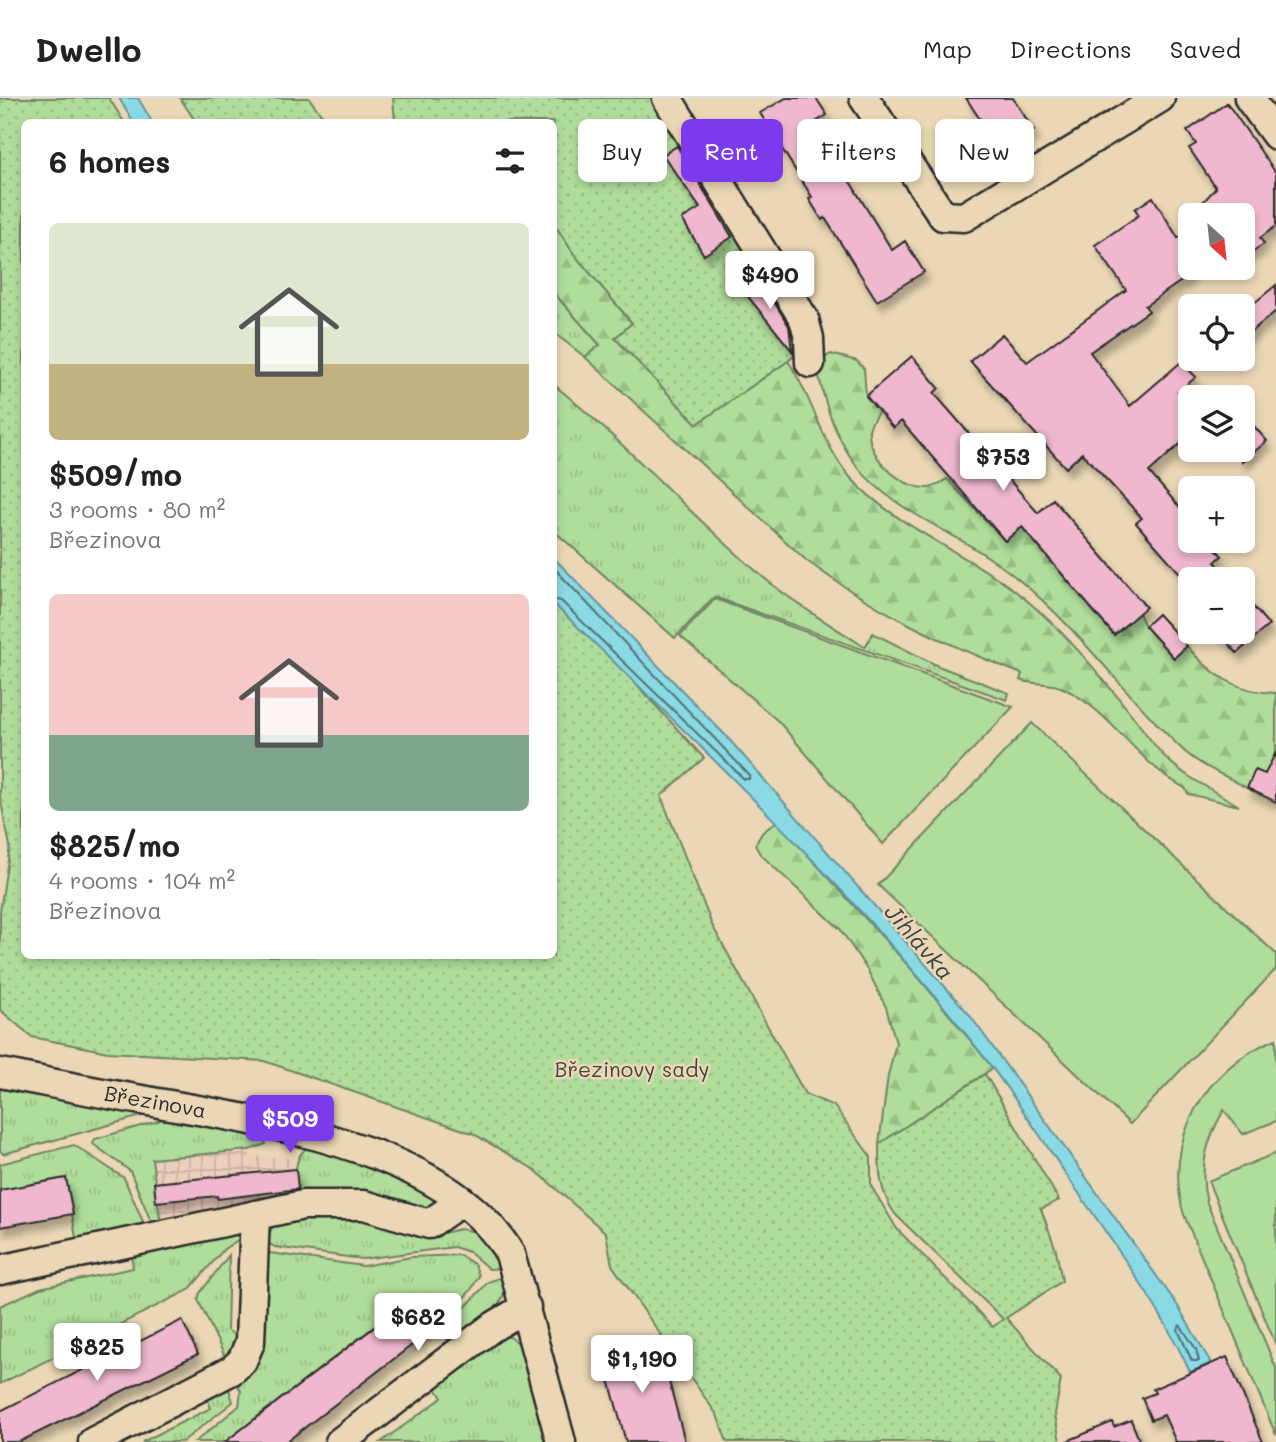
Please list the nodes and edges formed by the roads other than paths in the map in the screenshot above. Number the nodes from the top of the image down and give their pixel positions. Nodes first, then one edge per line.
1 (667, 98) edge
2 (864, 98) edge
3 (1160, 98) edge
4 (1249, 98) edge
5 (1276, 135) edge
6 (810, 363) dead end
7 (0, 1073) edge
8 (462, 1201) junction
9 (256, 1215) junction
10 (4, 1271) edge
11 (526, 1307) junction
12 (93, 1442) edge
13 (340, 1442) edge
14 (561, 1442) edge

1 - 6 street
2 - 3 street
4 - 5 street
7 - 8 street, Březinova
8 - 9 street
8 - 11 street, Březinova
9 - 10 street
9 - 12 street
11 - 13 street
11 - 14 street, Březinova

